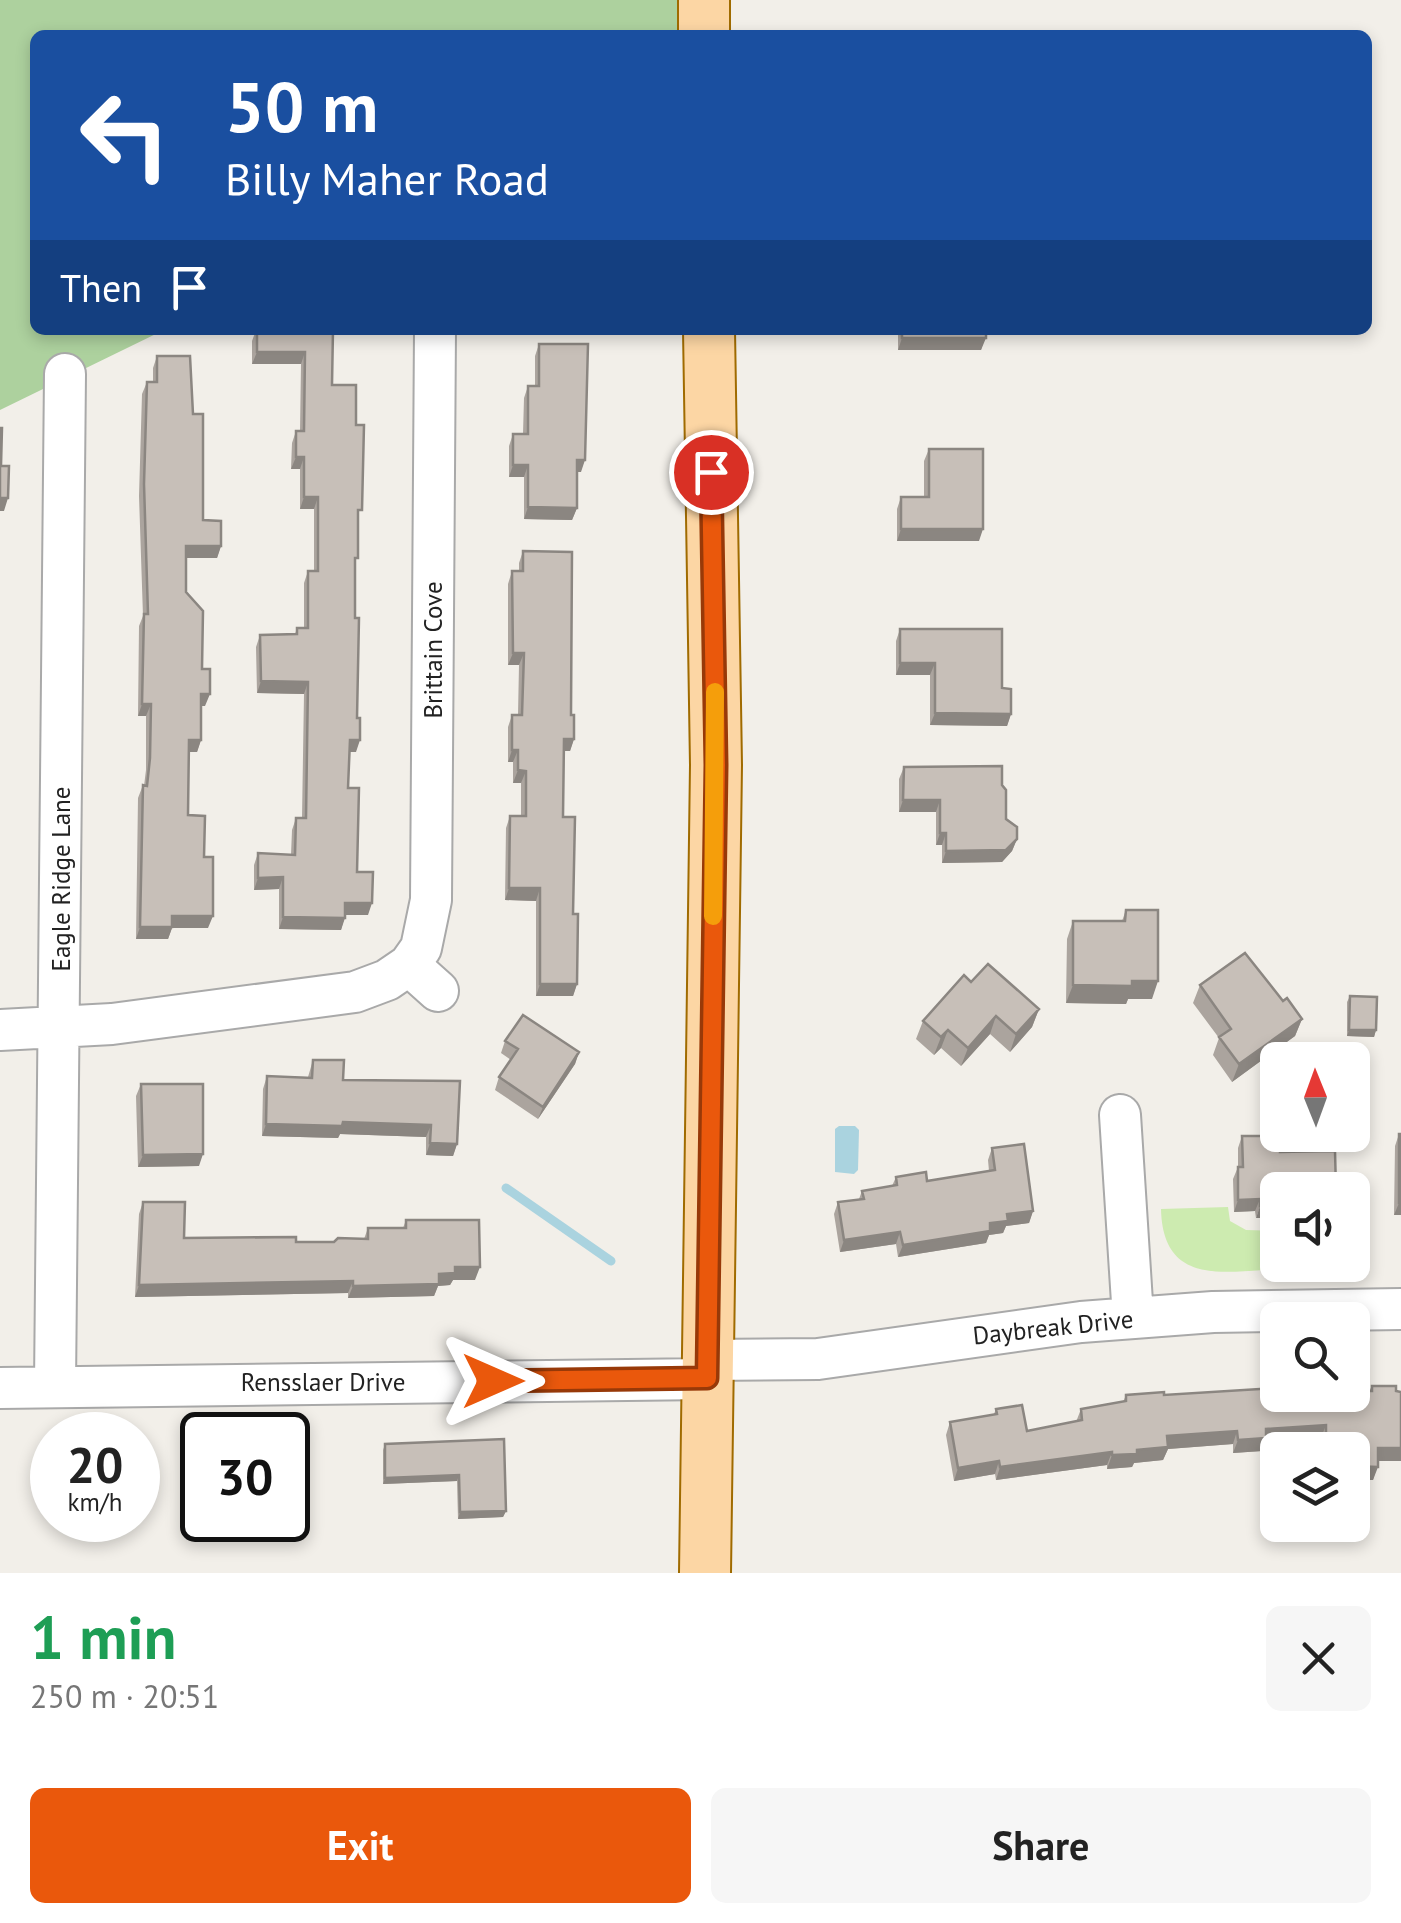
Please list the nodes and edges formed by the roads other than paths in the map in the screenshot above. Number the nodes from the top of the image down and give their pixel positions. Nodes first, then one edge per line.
1 (704, 0) edge
2 (704, 30) edge
3 (436, 335) edge
4 (708, 335) edge
5 (65, 374) dead end
6 (60, 1028) junction
7 (0, 1030) edge
8 (1120, 1115) dead end
9 (1401, 1310) edge
10 (1133, 1318) junction
11 (707, 1369) junction
12 (56, 1385) junction
13 (0, 1388) edge
14 (705, 1573) edge

1 - 2 main road
3 - 6 street, Brittain Cove
4 - 11 main road
5 - 6 street, Eagle Ridge Lane
6 - 7 street, Brittain Cove
6 - 12 street, Eagle Ridge Lane
8 - 10 street
9 - 10 street, Daybreak Drive
10 - 11 street, Daybreak Drive
11 - 12 street, Rensslaer Drive
11 - 14 main road
12 - 13 street, Rensslaer Drive

